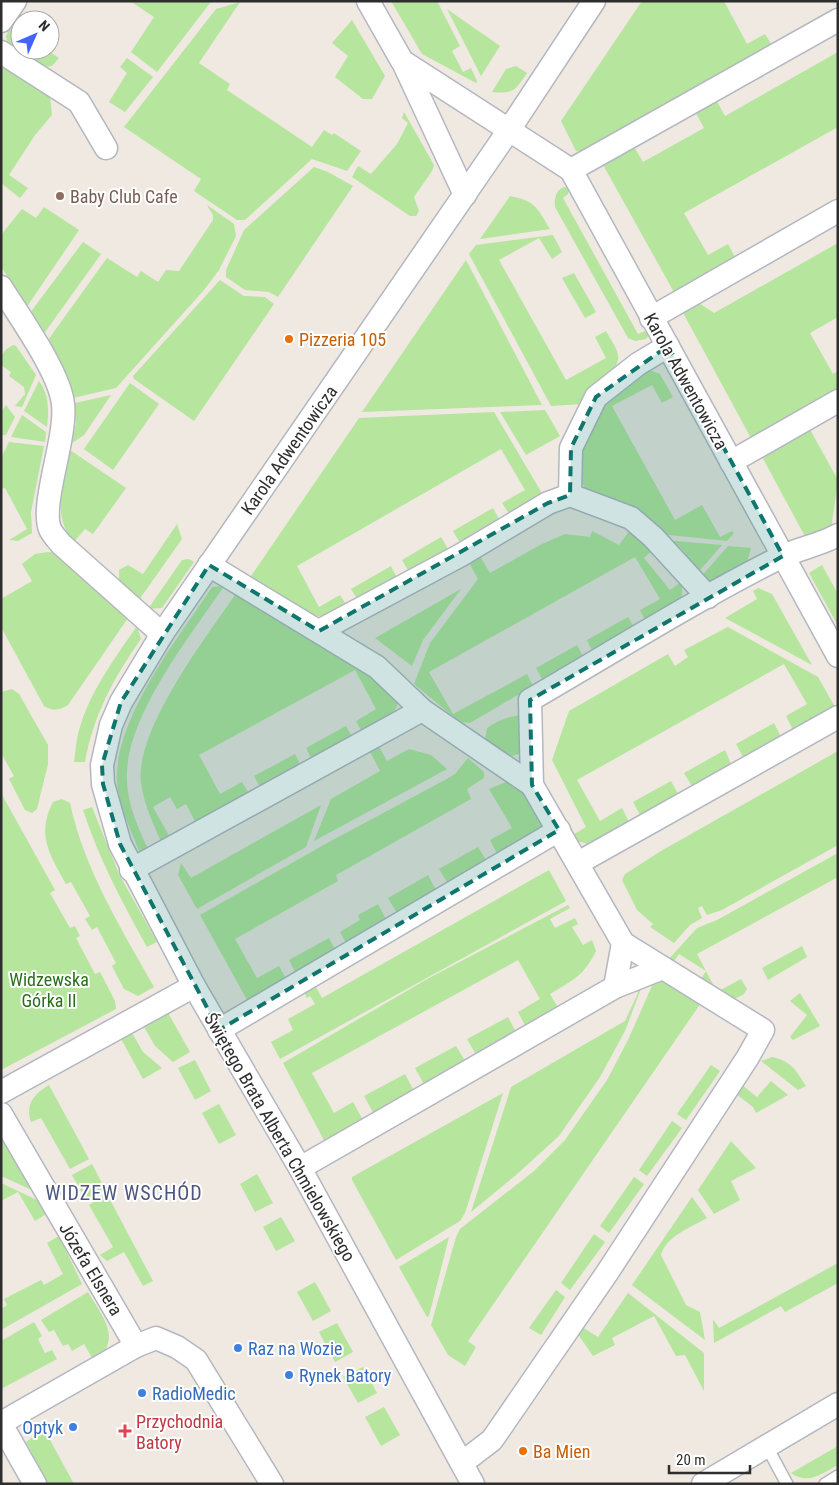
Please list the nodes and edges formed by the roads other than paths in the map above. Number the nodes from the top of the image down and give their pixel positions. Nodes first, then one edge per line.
1 (15, 1) edge
2 (368, 1) edge
3 (594, 1) edge
4 (838, 20) edge
5 (1, 21) edge
6 (1, 52) edge
7 (402, 61) junction
8 (509, 130) junction
9 (106, 148) dead end
10 (571, 170) junction
11 (465, 195) junction
12 (838, 211) edge
13 (1, 287) edge
14 (652, 318) junction
15 (668, 346) junction
16 (837, 404) edge
17 (731, 462) junction
18 (570, 495) junction
19 (838, 535) edge
20 (783, 556) junction
21 (210, 565) junction
22 (708, 597) junction
23 (320, 631) junction
24 (162, 634) junction
25 (838, 656) edge
26 (422, 710) junction
27 (838, 717) edge
28 (103, 784) joint
29 (532, 785) junction
30 (559, 830) junction
31 (578, 863) junction
32 (131, 870) junction
33 (622, 943) junction
34 (663, 968) junction
35 (194, 986) junction
36 (615, 987) junction
37 (219, 1030) junction
38 (1, 1092) edge
39 (1, 1114) edge
40 (300, 1168) junction
41 (136, 1346) junction
42 (838, 1404) edge
43 (2, 1426) edge
44 (766, 1445) junction
45 (462, 1463) junction
46 (838, 1476) edge
47 (35, 1484) edge
48 (272, 1484) edge
49 (473, 1484) edge
50 (703, 1484) edge
51 (787, 1484) edge
52 (825, 1484) edge

1 - 5 street
2 - 7 street
3 - 8 street, Karola Adwentowicza
4 - 10 street
6 - 9 street
7 - 8 street
7 - 11 street
8 - 10 street, Karola Adwentowicza
8 - 11 street, Karola Adwentowicza
10 - 14 street, Karola Adwentowicza
11 - 21 street, Karola Adwentowicza
12 - 14 street
13 - 24 street
14 - 15 street, Karola Adwentowicza
15 - 17 street, Karola Adwentowicza
15 - 18 street
16 - 17 street
17 - 20 street, Karola Adwentowicza
18 - 22 street
18 - 23 street
19 - 20 street
20 - 22 street
20 - 25 street, Karola Adwentowicza
21 - 23 street
21 - 24 street, Karola Adwentowicza
22 - 29 street
23 - 26 street
24 - 28 street, Karola Adwentowicza
26 - 29 street
26 - 32 street
27 - 31 street
28 - 32 street, Świętego Brata Alberta Chmielowskiego
29 - 30 street
30 - 31 street
30 - 37 street
31 - 33 street
32 - 35 street, Świętego Brata Alberta Chmielowskiego
33 - 34 street
33 - 36 street
34 - 36 street
34 - 45 street
35 - 37 street, Świętego Brata Alberta Chmielowskiego
35 - 38 street
36 - 40 street
37 - 40 street, Świętego Brata Alberta Chmielowskiego
39 - 41 street, Józefa Elsnera
40 - 45 street, Świętego Brata Alberta Chmielowskiego
41 - 43 street
41 - 48 street
42 - 44 street
43 - 47 street
44 - 50 street
44 - 51 lane
45 - 49 street, Świętego Brata Alberta Chmielowskiego
46 - 52 lane

